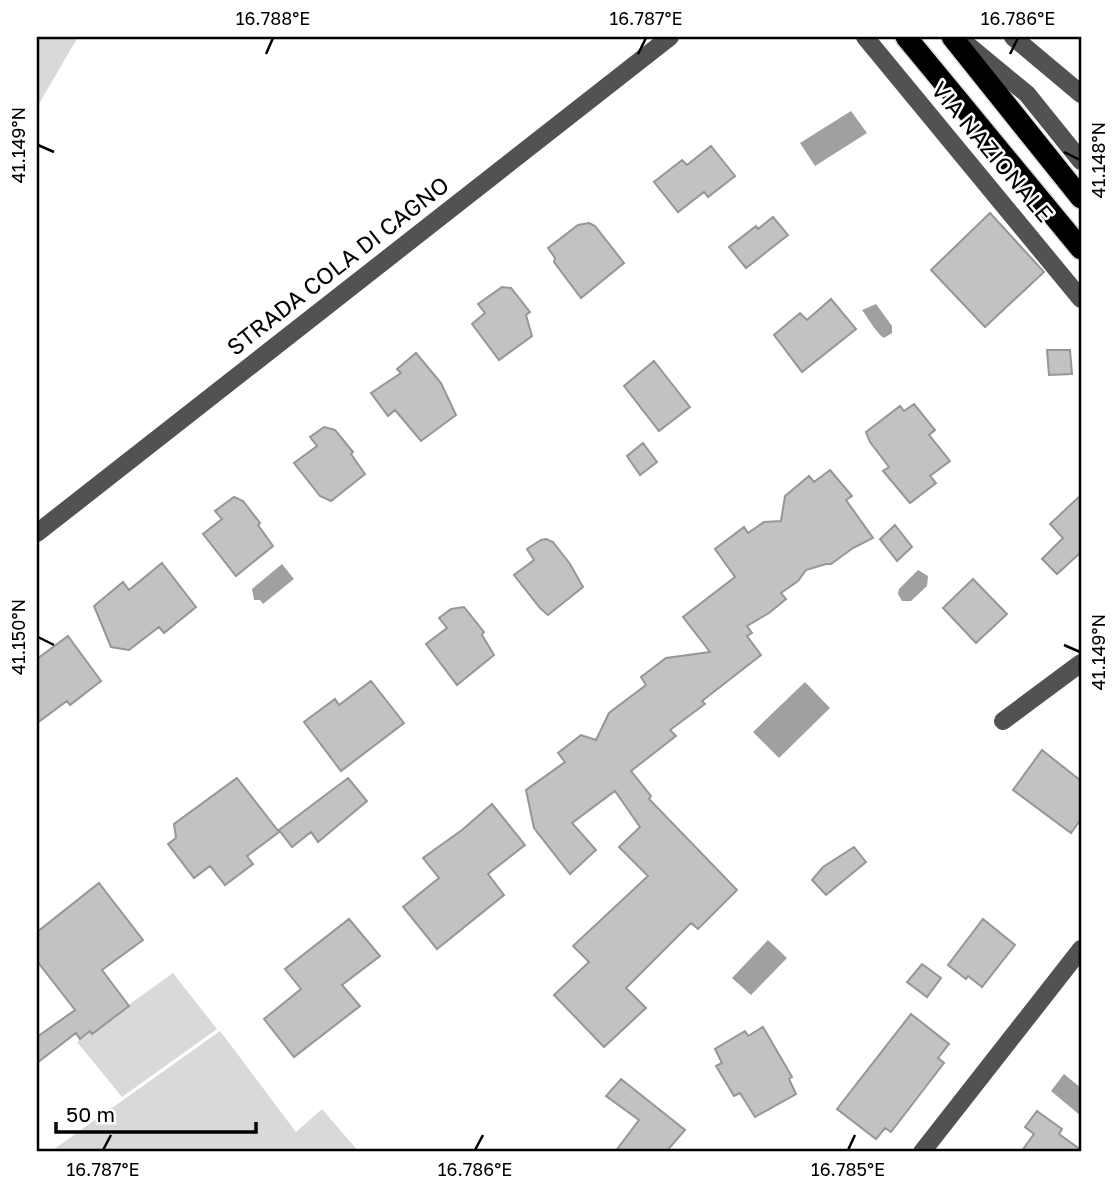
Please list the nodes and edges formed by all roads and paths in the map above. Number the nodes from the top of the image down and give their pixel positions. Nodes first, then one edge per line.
1 (670, 37) edge
2 (865, 37) edge
3 (906, 37) edge
4 (955, 37) edge
5 (1013, 37) edge
6 (1081, 94) edge
7 (1081, 161) edge
8 (1081, 198) edge
9 (1081, 249) edge
10 (1081, 299) edge
11 (37, 533) edge
12 (1081, 663) edge
13 (1003, 720) dead end
14 (1081, 949) edge
15 (922, 1152) edge

1 - 11 street, STRADA COLA DI CAGNO
2 - 10 street, VIA NAZIONALE
3 - 9 highway
4 - 7 street
4 - 8 highway
5 - 6 street
12 - 13 street
14 - 15 street

